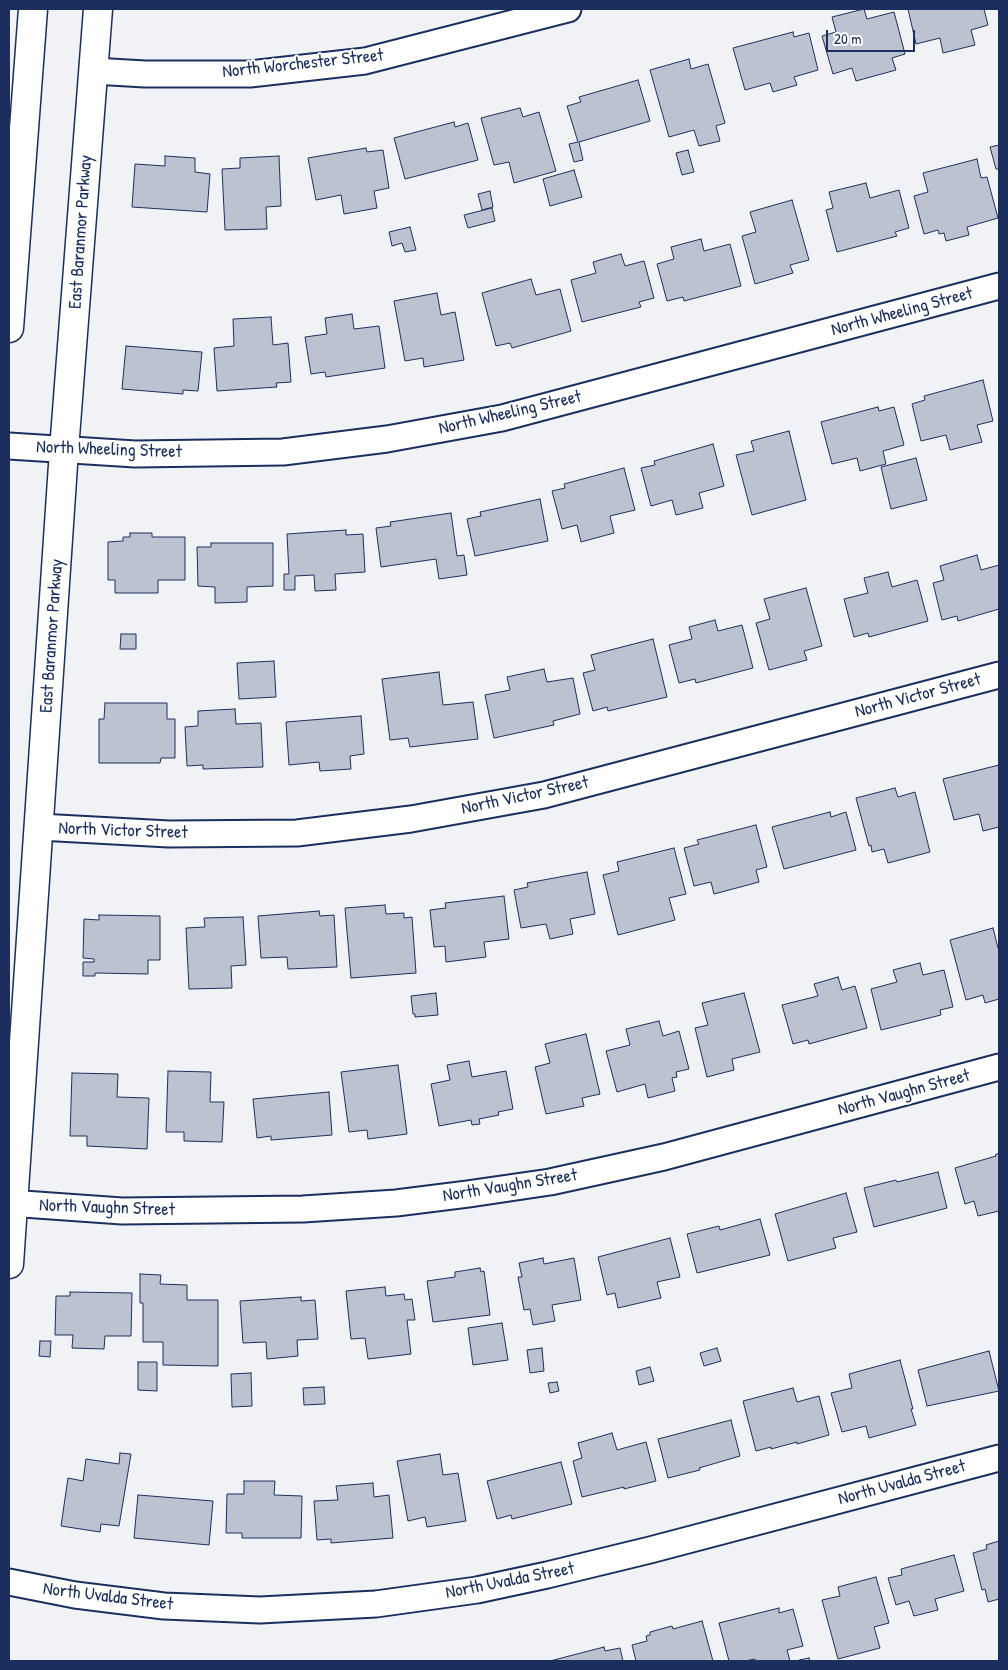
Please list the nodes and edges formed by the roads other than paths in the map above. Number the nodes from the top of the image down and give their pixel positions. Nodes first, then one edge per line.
1 (33, 9) edge
2 (98, 9) edge
3 (568, 9) edge
4 (93, 71) junction
5 (999, 286) edge
6 (9, 328) edge
7 (9, 446) edge
8 (64, 450) junction
9 (999, 675) edge
10 (39, 827) junction
11 (999, 1067) edge
12 (11, 1204) edge
13 (9, 1264) edge
14 (999, 1458) edge
15 (9, 1582) edge

1 - 6 street
2 - 4 street, East Baranmor Parkway
3 - 4 street, North Worchester Street
4 - 8 street, East Baranmor Parkway
5 - 8 street, North Wheeling Street
7 - 8 street, North Wheeling Street
8 - 10 street, East Baranmor Parkway
9 - 10 street, North Victor Street
10 - 12 street, East Baranmor Parkway
11 - 12 street, North Vaughn Street
12 - 13 street, East Baranmor Parkway
14 - 15 street, North Uvalda Street

